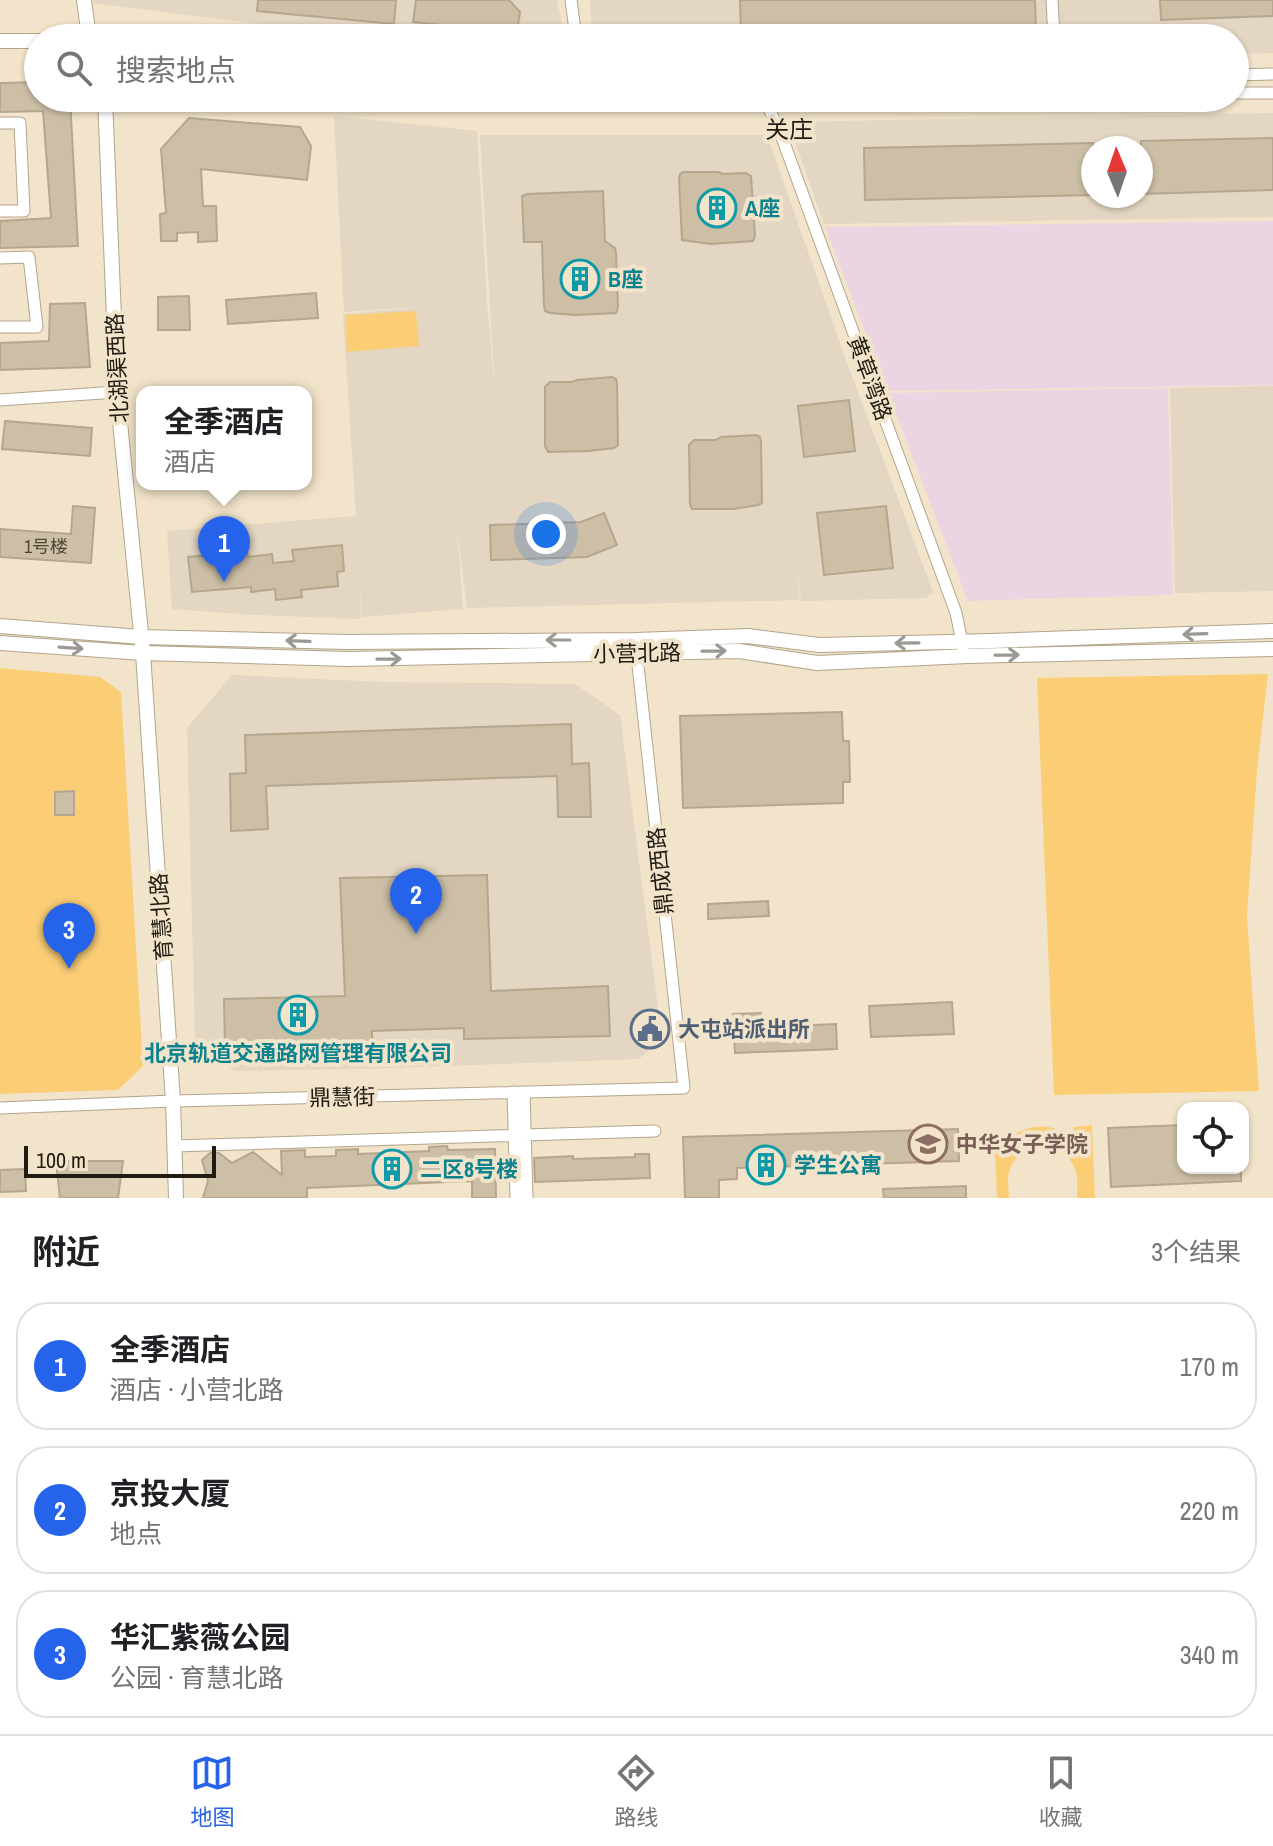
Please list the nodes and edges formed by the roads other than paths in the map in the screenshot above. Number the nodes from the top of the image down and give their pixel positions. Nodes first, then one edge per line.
1 (84, 0) edge
2 (571, 0) edge
3 (1052, 0) edge
4 (87, 24) edge
5 (574, 24) edge
6 (1053, 24) edge
7 (0, 41) edge
8 (24, 41) edge
9 (1273, 74) edge
10 (1249, 75) edge
11 (1249, 93) edge
12 (1273, 93) edge
13 (106, 112) edge
14 (771, 112) edge
15 (0, 123) edge
16 (0, 211) edge
17 (0, 258) edge
18 (0, 327) edge
19 (117, 392) junction
20 (0, 400) edge
21 (0, 626) edge
22 (1273, 631) edge
23 (141, 637) junction
24 (0, 643) edge
25 (636, 646) junction
26 (964, 649) junction
27 (1273, 649) edge
28 (143, 653) junction
29 (684, 1088) joint
30 (518, 1092) junction
31 (173, 1101) junction
32 (0, 1108) edge
33 (655, 1131) dead end
34 (520, 1134) junction
35 (175, 1146) junction
36 (176, 1198) edge
37 (516, 1198) edge
38 (527, 1198) edge

1 - 4 street
2 - 5 street
3 - 6 street
7 - 8 street
9 - 10 street
11 - 12 street
13 - 19 street, 北湖渠西路
14 - 26 street, 黄草湾路
15 - 16 street
17 - 18 street
19 - 20 street
19 - 23 street, 北湖渠西路
21 - 23 street, 小营北路
22 -> 26 street, 小营北路
25 -> 23 street, 小营北路
23 - 28 street, 育慧北路
24 -> 28 street, 小营北路
25 - 26 street, 小营北路
28 -> 25 street, 小营北路
25 - 29 street, 鼎成西路
26 -> 27 street, 小营北路
28 - 31 street, 育慧北路
29 - 30 street, 鼎慧街
30 - 31 street, 鼎慧街
30 - 34 street
31 - 32 street, 鼎慧街
31 - 35 street, 育慧北路
33 - 34 street
34 - 35 street
34 - 37 street
34 - 38 street
35 - 36 street, 育慧北路

